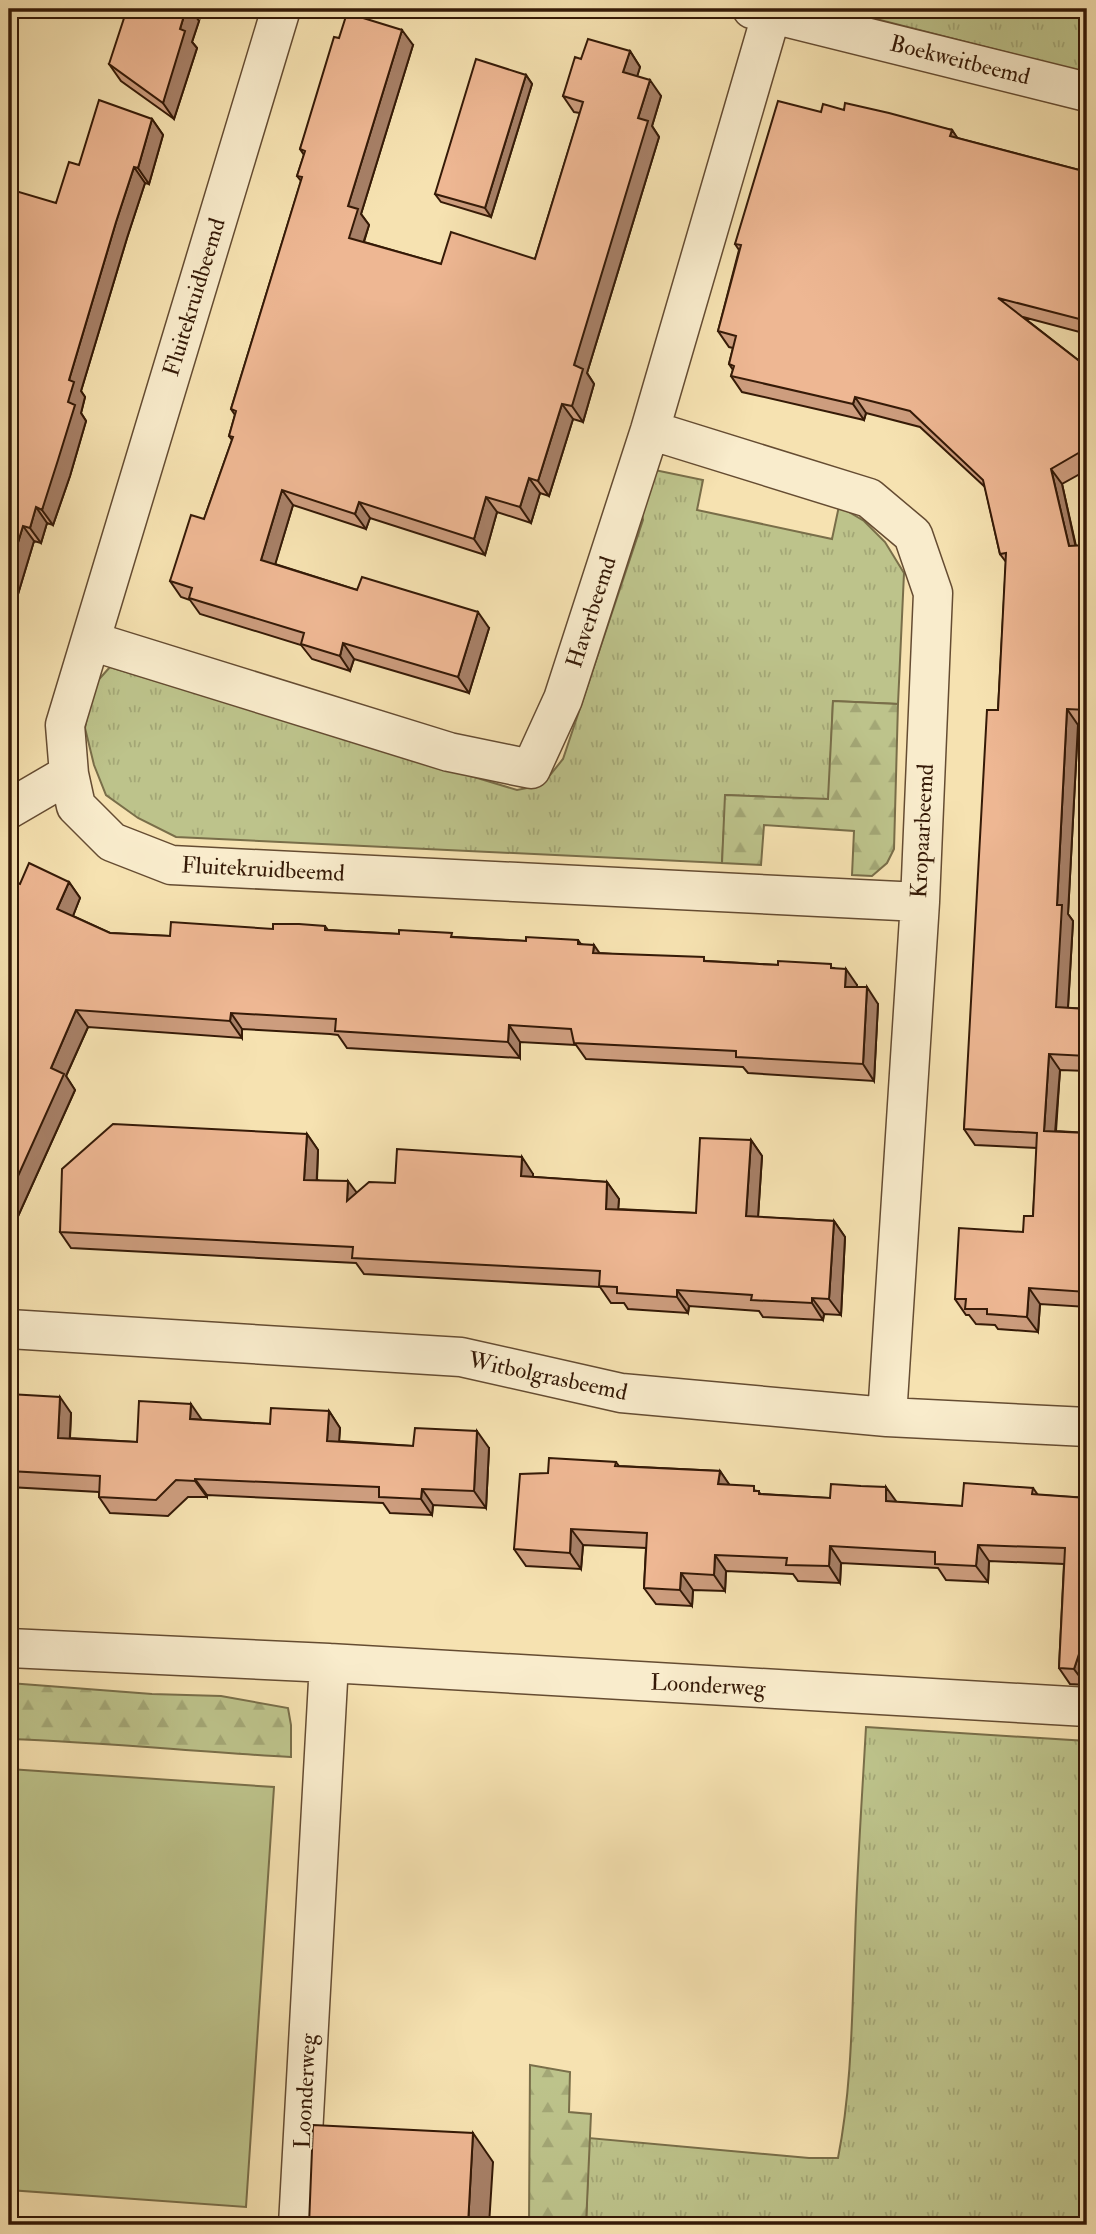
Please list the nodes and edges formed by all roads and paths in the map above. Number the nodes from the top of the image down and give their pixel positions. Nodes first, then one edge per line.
1 (281, 9) edge
2 (762, 10) edge
3 (1087, 92) edge
4 (650, 430) junction
5 (91, 641) junction
6 (69, 775) junction
7 (9, 809) edge
8 (919, 902) junction
9 (9, 1329) edge
10 (887, 1417) junction
11 (1087, 1427) edge
12 (9, 1648) edge
13 (329, 1663) junction
14 (1087, 1707) edge
15 (298, 2225) edge

1 - 5 street, Fluitekruidbeemd
2 - 3 street, Boekweitbeemd
2 - 4 street, Haverbeemd
4 - 5 street, Haverbeemd
4 - 8 street, Kropaarbeemd
5 - 6 street, Fluitekruidbeemd
6 - 7 street
6 - 8 street, Fluitekruidbeemd
8 - 10 street, Kropaarbeemd
9 - 10 street, Witbolgrasbeemd
10 - 11 street, Witbolgrasbeemd
12 - 13 street, Loonderweg
13 - 14 street, Loonderweg
13 - 15 street, Loonderweg

